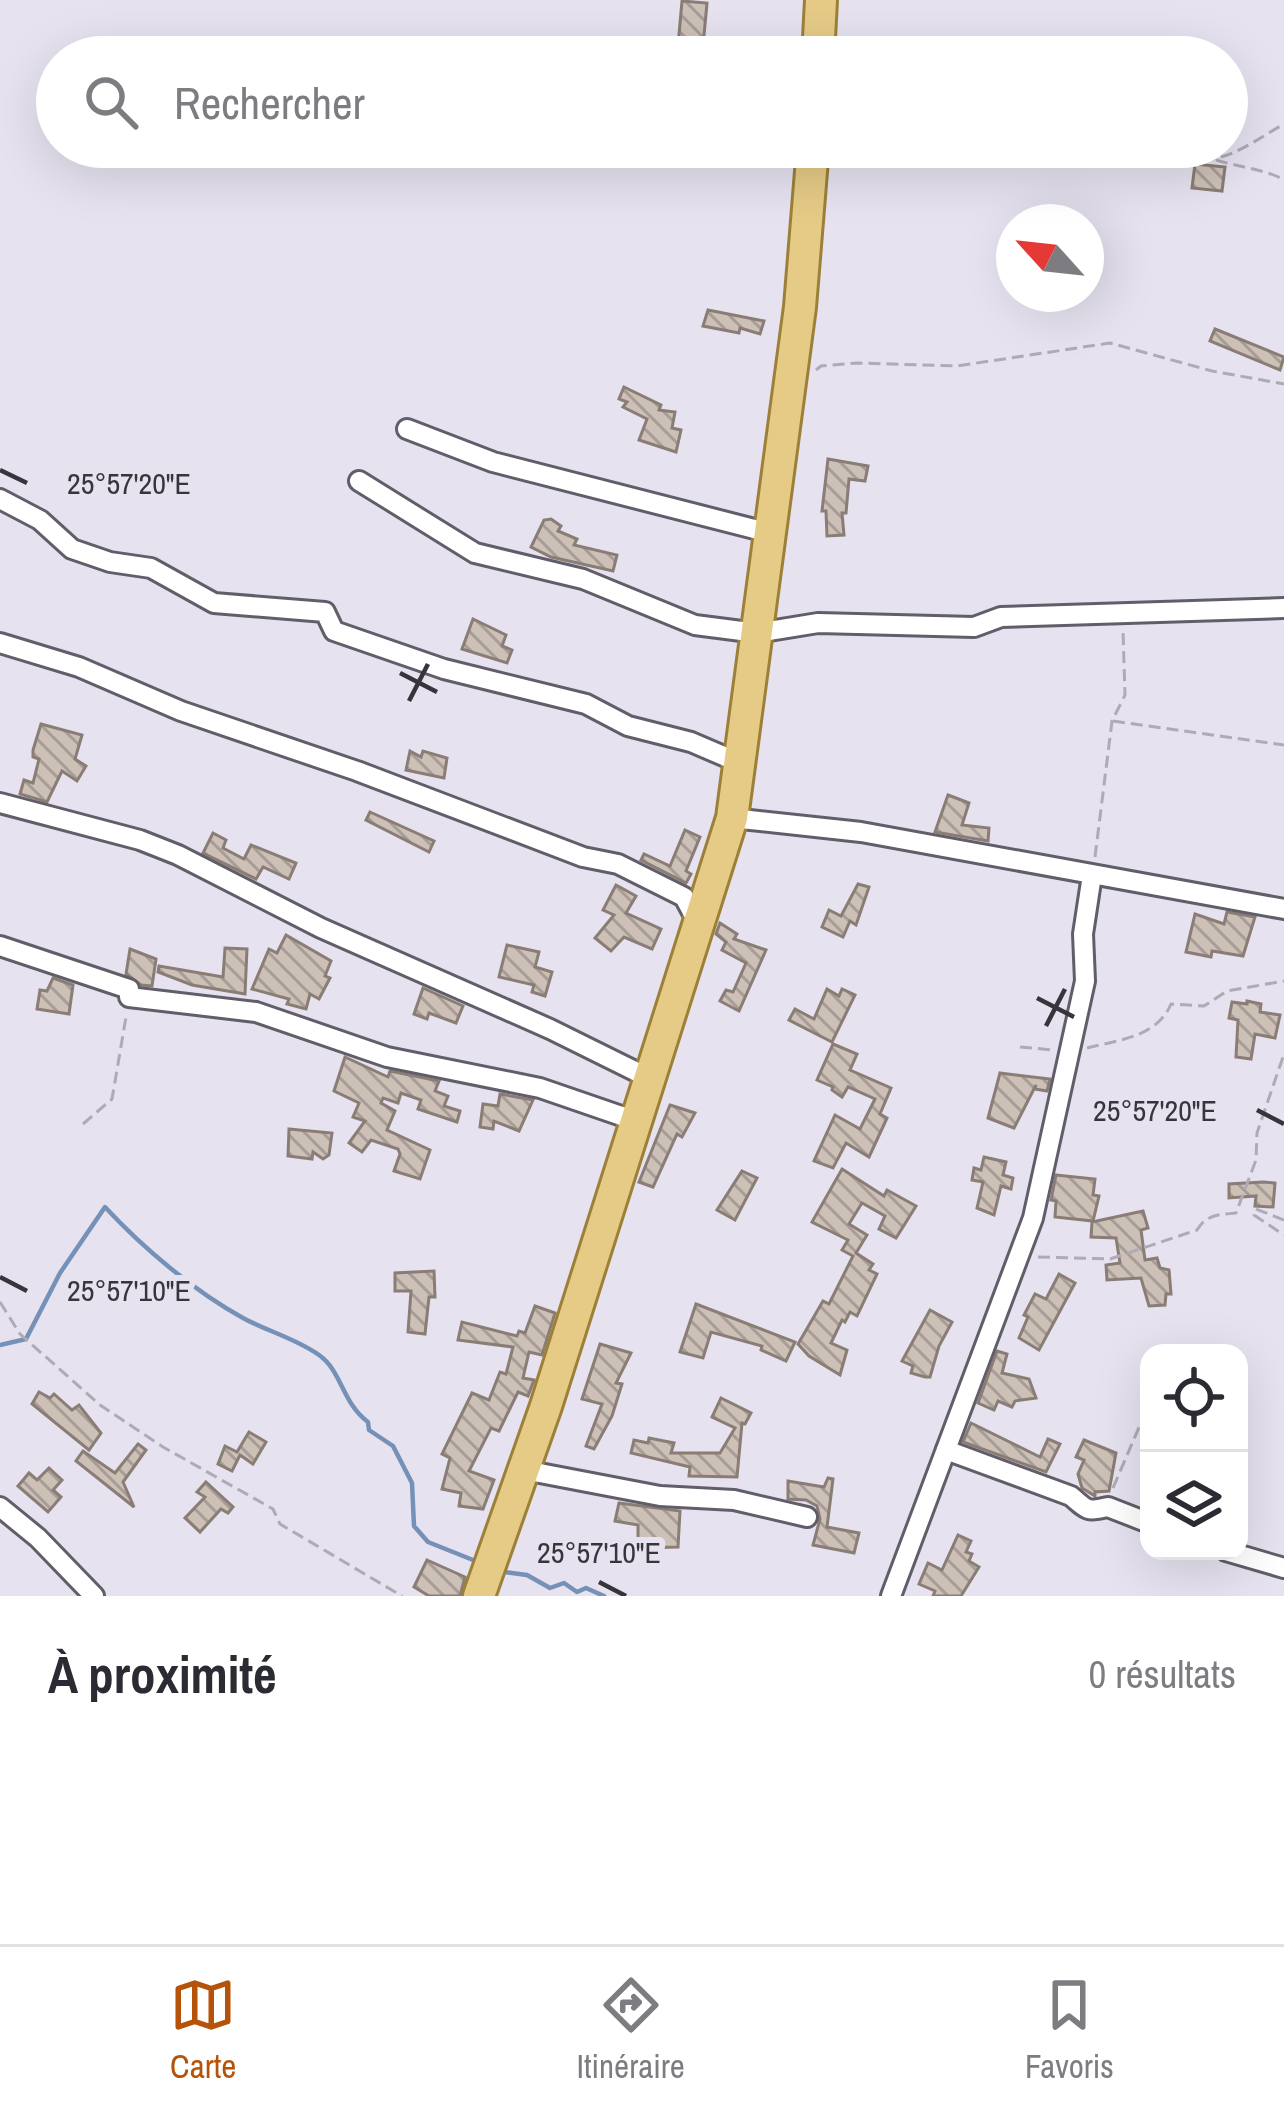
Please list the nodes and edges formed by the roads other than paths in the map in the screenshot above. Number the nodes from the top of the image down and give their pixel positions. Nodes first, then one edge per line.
1 (821, 0) edge
2 (819, 36) edge
3 (811, 168) edge
4 (407, 429) dead end
5 (359, 481) dead end
6 (0, 499) edge
7 (770, 533) junction
8 (1284, 608) edge
9 (757, 633) junction
10 (0, 644) edge
11 (740, 763) junction
12 (0, 803) edge
13 (733, 818) junction
14 (1092, 875) junction
15 (1284, 909) edge
16 (699, 925) junction
17 (0, 946) edge
18 (649, 1078) junction
19 (636, 1121) junction
20 (946, 1450) junction
21 (524, 1470) junction
22 (0, 1507) edge
23 (807, 1517) dead end
24 (1140, 1520) edge
25 (1248, 1557) edge
26 (1284, 1568) edge
27 (94, 1596) edge
28 (479, 1596) edge
29 (891, 1596) edge

1 - 2 main road
3 - 7 main road
4 - 7 street
5 - 9 street
6 - 11 street
7 - 9 main road
8 - 9 street
9 - 11 main road
10 - 16 street
11 - 13 main road
12 - 18 street
13 - 14 street
13 - 16 main road
14 - 15 street
14 - 20 street
16 - 18 main road
17 - 19 street
18 - 19 main road
19 - 21 main road
20 - 24 street
20 - 29 street
21 - 23 street
21 - 28 main road
22 - 27 street
25 - 26 street

